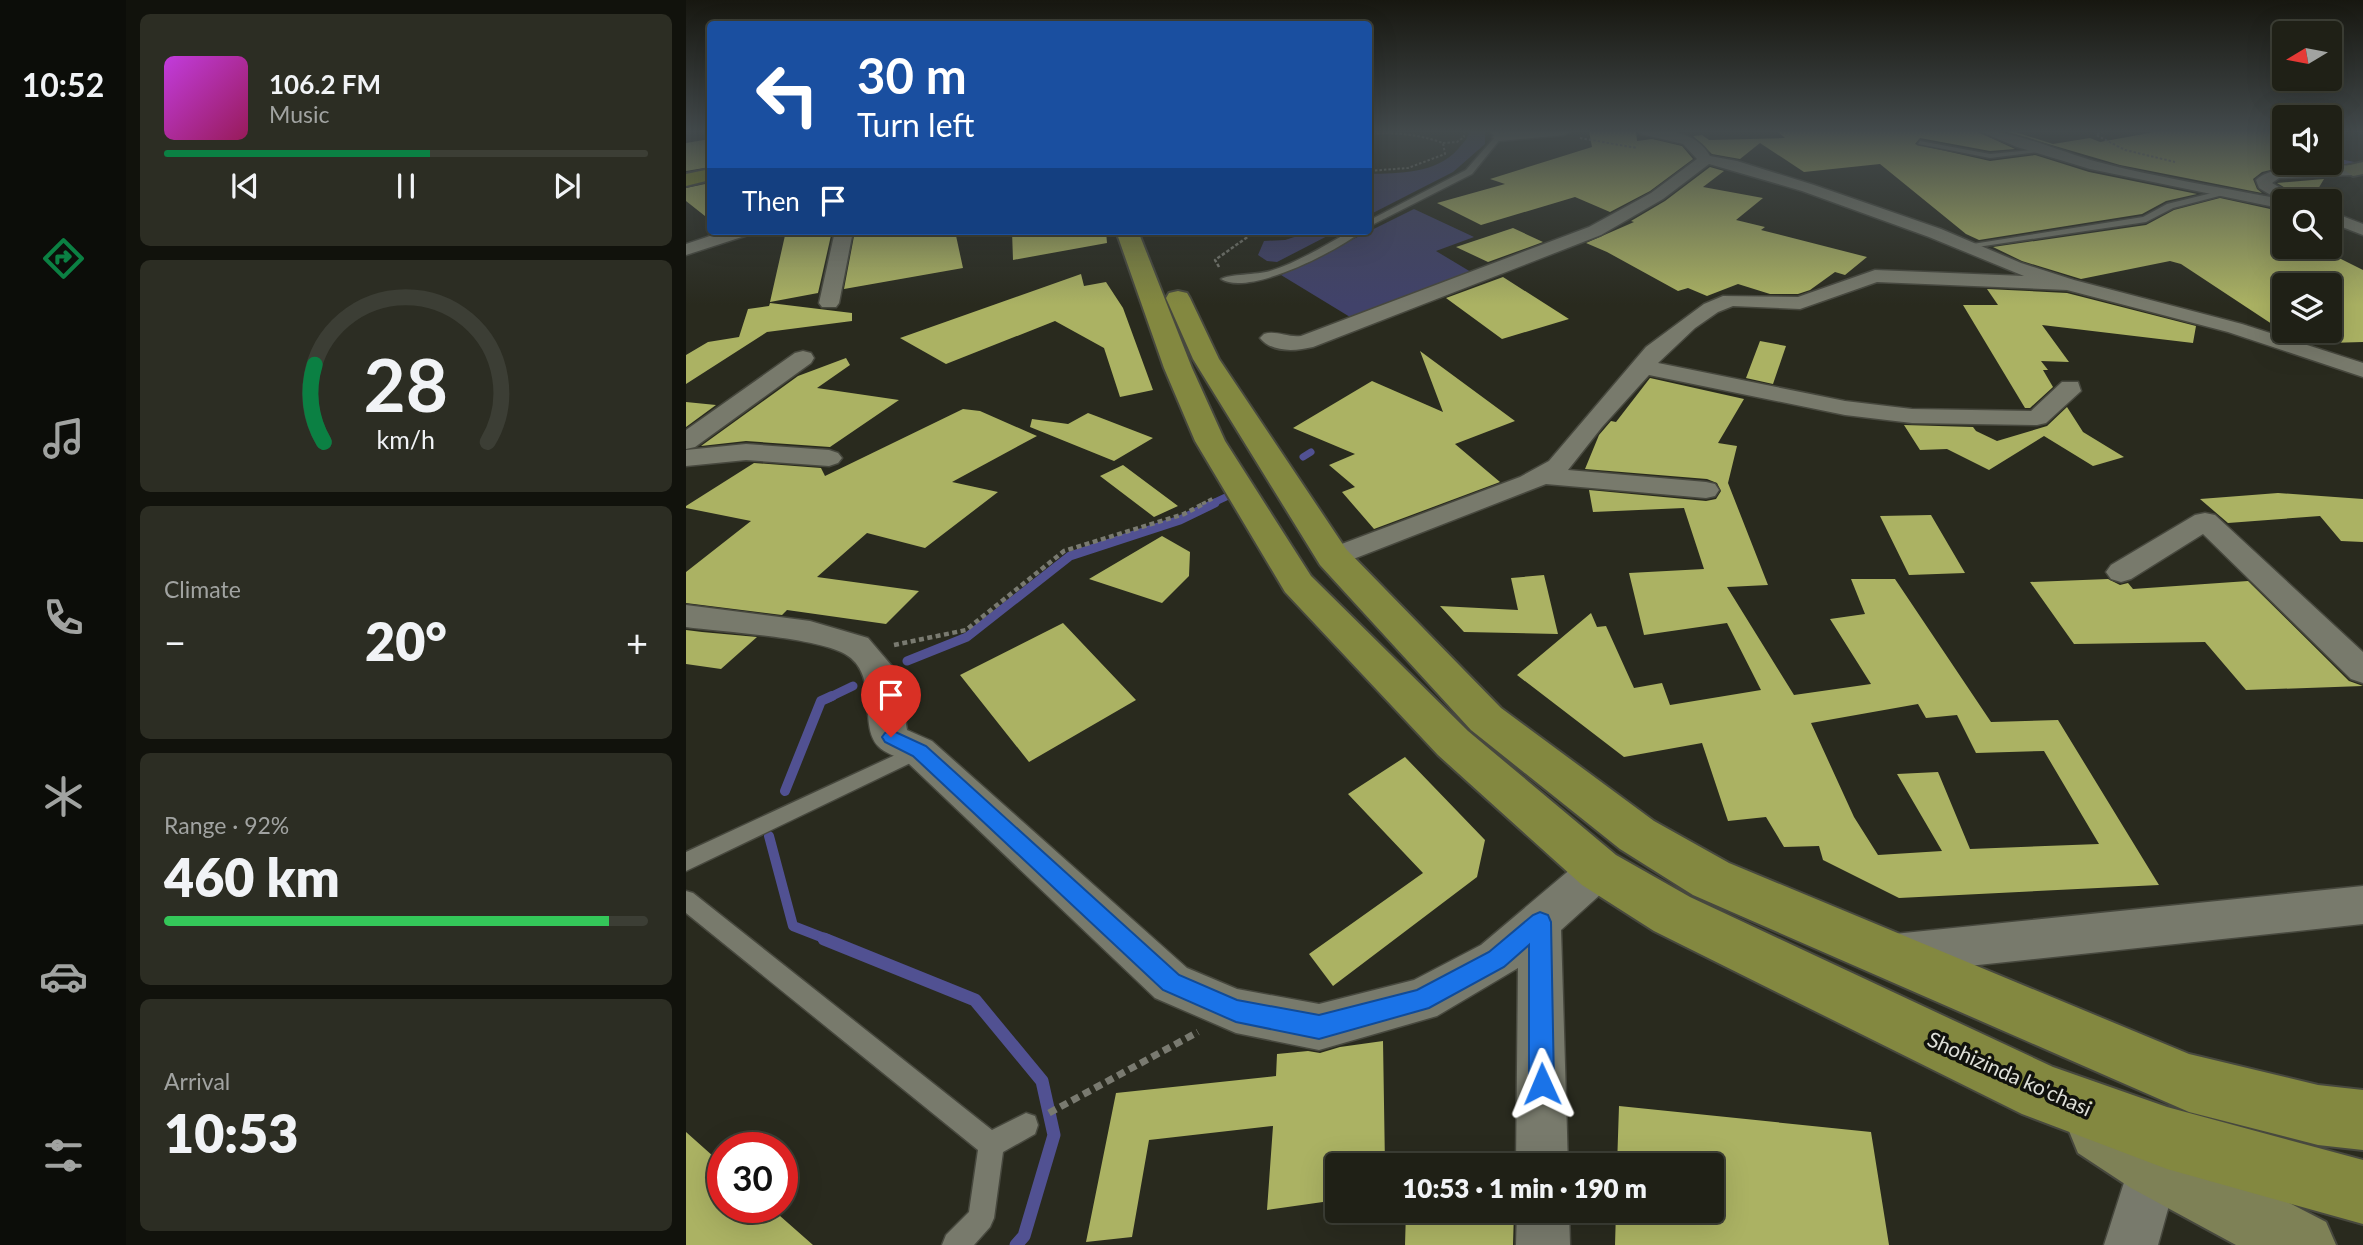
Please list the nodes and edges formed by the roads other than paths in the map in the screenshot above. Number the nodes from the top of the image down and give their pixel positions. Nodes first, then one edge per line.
1 (1437, 189) edge
2 (1667, 189) edge
3 (1811, 189) edge
4 (2202, 189) edge
5 (2220, 193) junction
6 (2272, 202) edge
7 (2342, 221) edge
8 (1372, 224) edge
9 (2363, 230) edge
10 (730, 235) edge
11 (843, 235) edge
12 (1130, 235) edge
13 (1154, 235) edge
14 (1350, 235) edge
15 (1964, 246) junction
16 (686, 250) edge
17 (1226, 279) dead end
18 (2067, 284) junction
19 (829, 303) dead end
20 (1271, 338) dead end
21 (803, 358) dead end
22 (1192, 363) junction
23 (1644, 367) junction
24 (2363, 370) edge
25 (2070, 387) dead end
26 (686, 442) edge
27 (686, 458) edge
28 (829, 458) dead end
29 (1542, 475) junction
30 (1706, 490) dead end
31 (1333, 557) junction
32 (2121, 572) dead end
33 (686, 616) edge
34 (2363, 671) edge
35 (919, 751) junction
36 (686, 862) edge
37 (1599, 870) junction
38 (1692, 896) junction
39 (686, 900) edge
40 (2363, 905) edge
41 (1540, 922) junction
42 (1887, 954) junction
43 (2043, 1093) joint
44 (2363, 1120) edge
45 (1027, 1125) road end
46 (990, 1145) junction
47 (2160, 1152) junction
48 (1542, 1153) edge
49 (2363, 1192) edge
50 (1543, 1223) edge
51 (956, 1245) edge
52 (1543, 1245) edge
53 (2131, 1245) edge
54 (2303, 1245) edge

1 - 8 lane
2 - 20 street
3 - 15 street
4 - 5 street
5 - 6 street
5 - 15 lane
7 - 9 street
10 - 16 street
11 - 19 street
12 - 22 main road
13 - 22 main road
14 - 17 lane
15 - 18 street
18 - 23 street
18 - 24 street
21 - 26 street
22 - 31 main road
22 - 37 main road
23 - 25 street
23 - 29 street
27 - 28 street
29 - 30 street
29 - 31 street
31 - 38 main road
32 - 34 street
33 - 35 street
35 - 36 lane
35 - 41 street
37 - 38 main road
37 - 41 street
38 - 42 main road
38 - 43 main road, Shohizinda ko'chasi
39 - 46 lane
40 - 42 street
41 - 48 street
42 - 44 main road
43 - 47 street
45 - 46 lane
46 - 51 lane
47 - 49 main road
47 - 53 street
47 - 54 street
50 - 52 street

